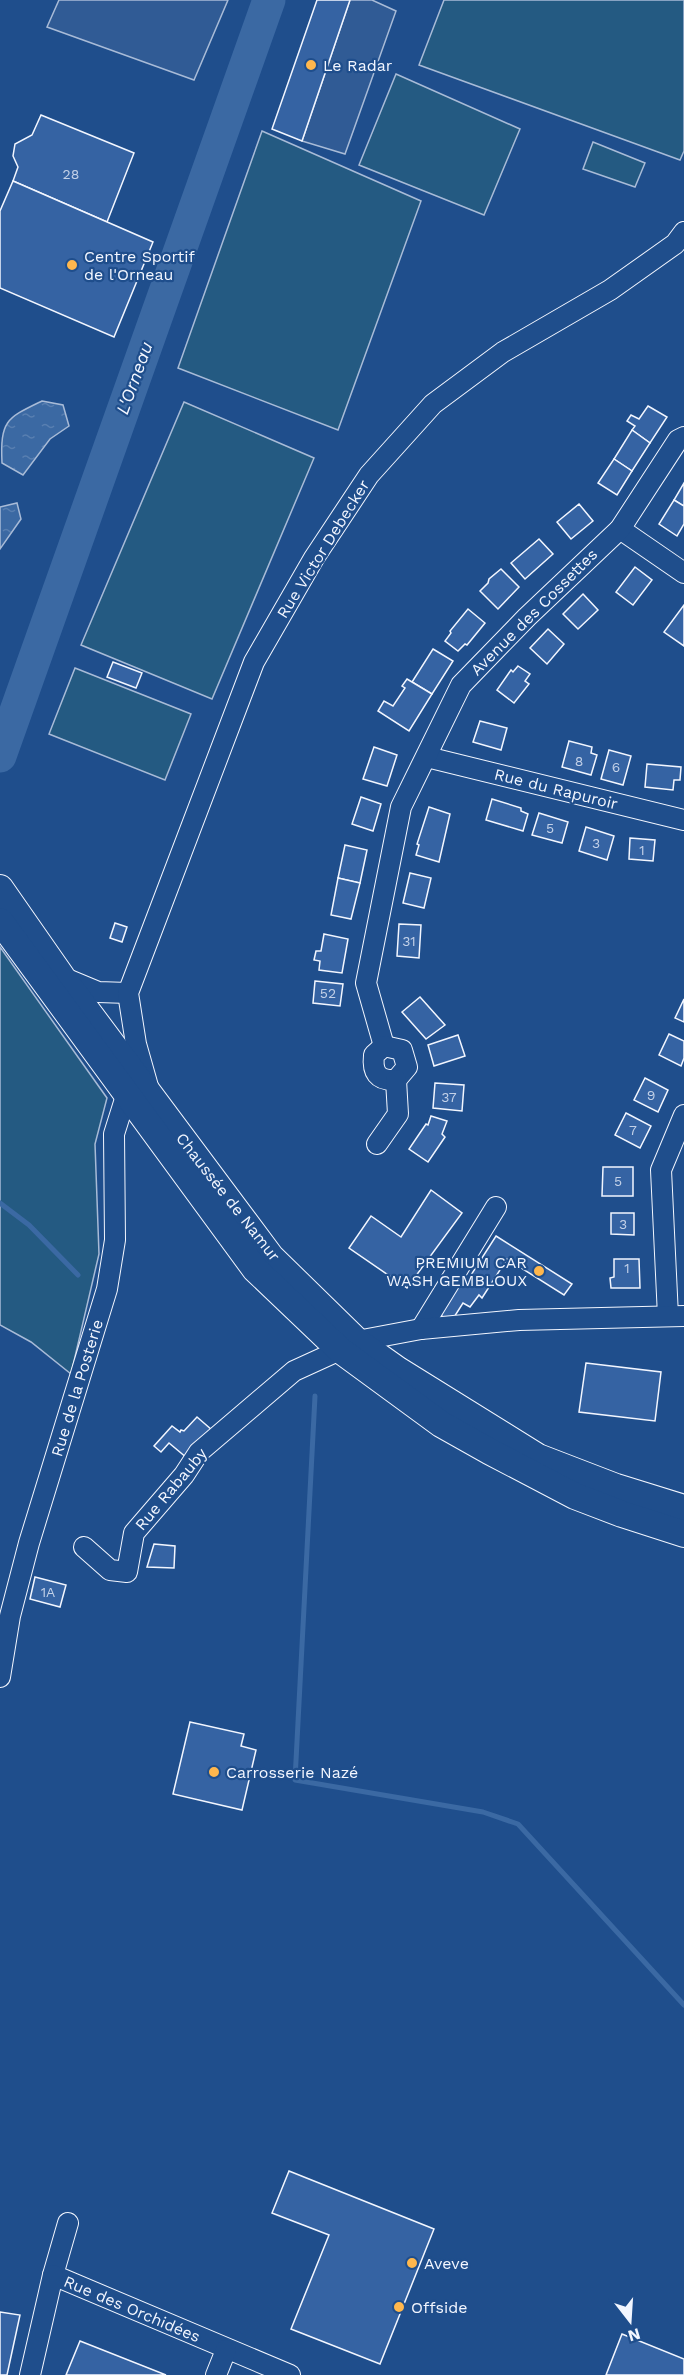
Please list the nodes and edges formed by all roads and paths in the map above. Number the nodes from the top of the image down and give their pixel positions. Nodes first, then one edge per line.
1 (684, 232) edge
2 (684, 437) edge
3 (620, 529) junction
4 (684, 573) edge
5 (428, 757) junction
6 (684, 820) edge
7 (0, 888) edge
8 (0, 921) edge
9 (62, 977) junction
10 (128, 993) junction
11 (384, 1046) junction
12 (396, 1080) junction
13 (138, 1096) junction
14 (684, 1115) edge
15 (377, 1144) dead end
16 (496, 1207) dead end
17 (676, 1316) edge
18 (421, 1329) junction
19 (349, 1346) junction
20 (684, 1508) edge
21 (684, 1534) edge
22 (84, 1546) dead end
23 (0, 1677) edge
24 (68, 2223) dead end
25 (53, 2275) junction
26 (226, 2350) junction
27 (30, 2375) edge
28 (216, 2375) edge
29 (290, 2375) edge

1 - 10 street, Rue Victor Debecker
2 - 3 street, Avenue des Cossettes
3 - 4 street
3 - 5 street, Avenue des Cossettes
5 - 6 street, Rue du Rapuroir
5 - 11 street, Avenue des Cossettes
7 - 9 main road, Chaussée de Namur
8 - 13 main road, Chaussée de Namur
9 - 10 street
9 - 13 main road, Chaussée de Namur
10 - 13 street, Rue Victor Debecker
11 - 12 street
11 - 12 street
12 - 15 street
13 - 19 main road, Chaussée de Namur
13 - 23 street, Rue de la Posterie
14 - 17 street
16 - 18 street
17 - 18 street, Rue Rabauby
18 - 19 street, Rue Rabauby
19 - 20 main road, Chaussée de Namur
19 - 21 main road, Chaussée de Namur
19 - 22 street, Rue Rabauby
24 - 25 street, Rue des Orchidées
25 - 26 street, Rue des Orchidées
25 - 27 street
26 - 28 street
26 - 29 street, Rue des Orchidées

